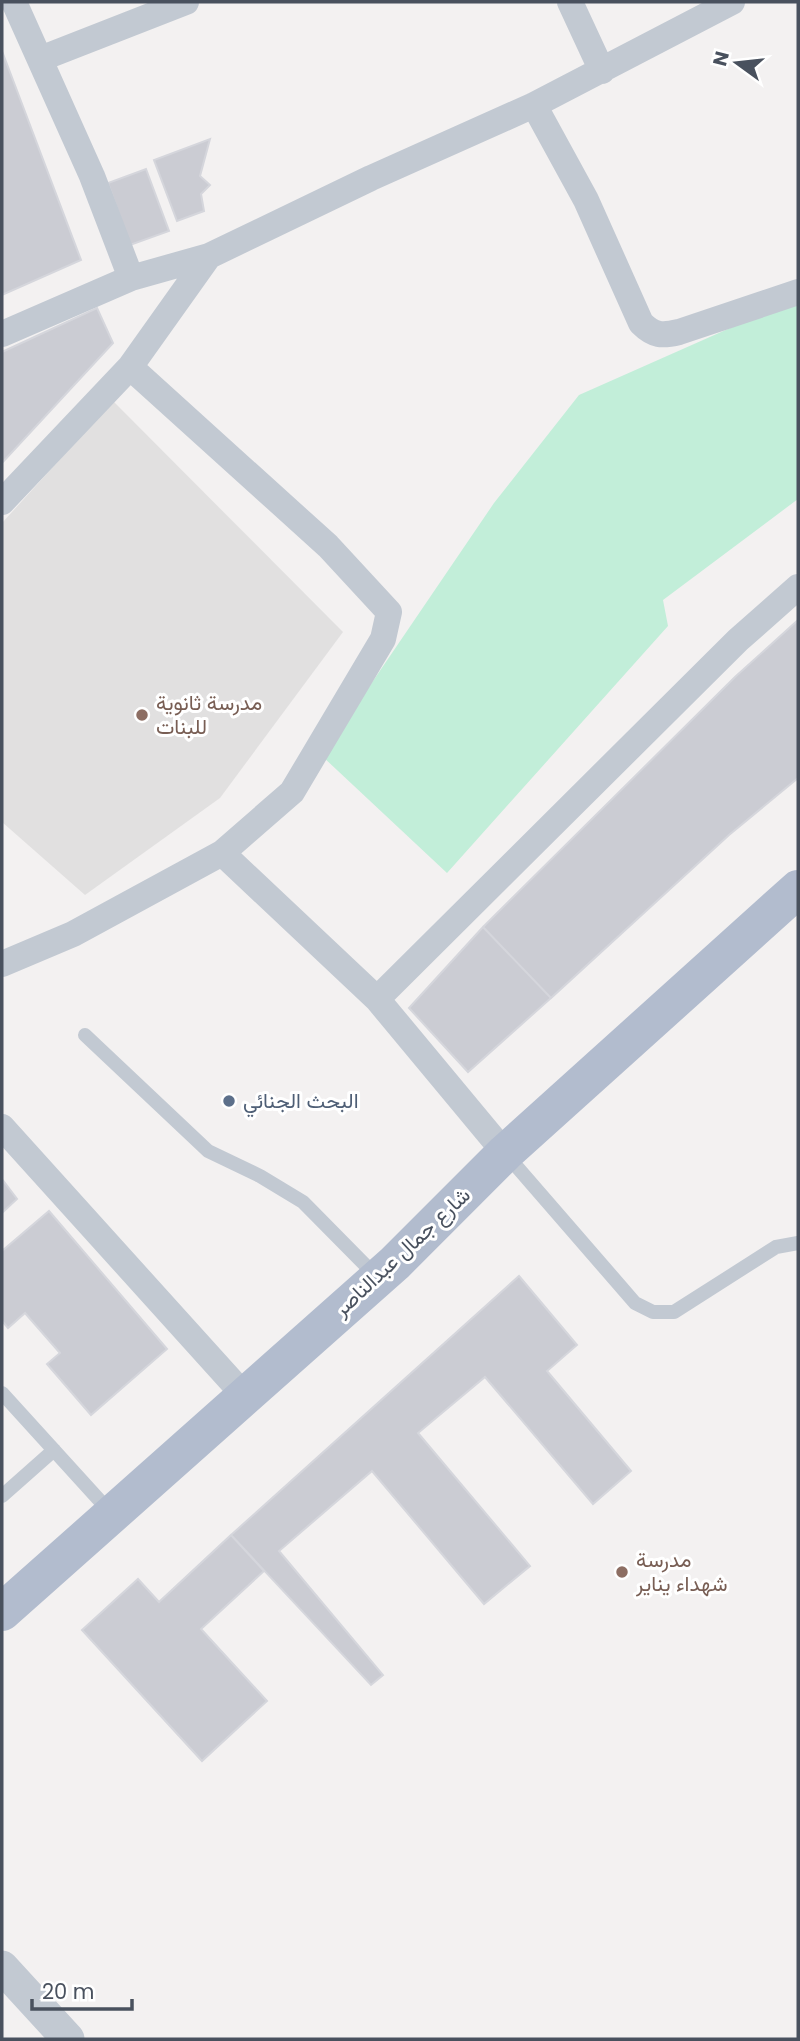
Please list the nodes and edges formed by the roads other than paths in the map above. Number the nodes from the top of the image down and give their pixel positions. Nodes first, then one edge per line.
1 (14, 2) edge
2 (186, 2) edge
3 (570, 2) edge
4 (733, 2) edge
5 (40, 59) junction
6 (601, 71) junction
7 (534, 104) junction
8 (209, 256) junction
9 (131, 278) junction
10 (798, 292) edge
11 (2, 334) edge
12 (130, 367) junction
13 (2, 502) edge
14 (798, 587) edge
15 (222, 853) junction
16 (798, 889) edge
17 (2, 964) edge
18 (377, 999) junction
19 (85, 1035) dead end
20 (2, 1127) edge
21 (505, 1153) junction
22 (798, 1243) edge
23 (378, 1278) junction
24 (2, 1393) edge
25 (244, 1395) junction
26 (54, 1450) junction
27 (2, 1496) edge
28 (111, 1514) junction
29 (2, 1612) edge
30 (2, 1967) edge
31 (68, 2039) edge

1 - 5 street
2 - 5 street
3 - 6 street
4 - 6 street
5 - 9 street
6 - 7 street
7 - 8 street
7 - 10 street
8 - 9 street
8 - 12 street
9 - 11 street
12 - 13 street
12 - 15 street
14 - 18 street
15 - 17 street
15 - 18 street
16 - 21 main road, شارع جمال عبدالناصر
18 - 21 street
19 - 23 lane
20 - 25 street
21 - 22 lane
21 - 23 main road, شارع جمال عبدالناصر
23 - 25 main road, شارع جمال عبدالناصر
24 - 26 lane
25 - 28 main road, شارع جمال عبدالناصر
26 - 27 lane
26 - 28 lane
28 - 29 main road, شارع جمال عبدالناصر
30 - 31 street

